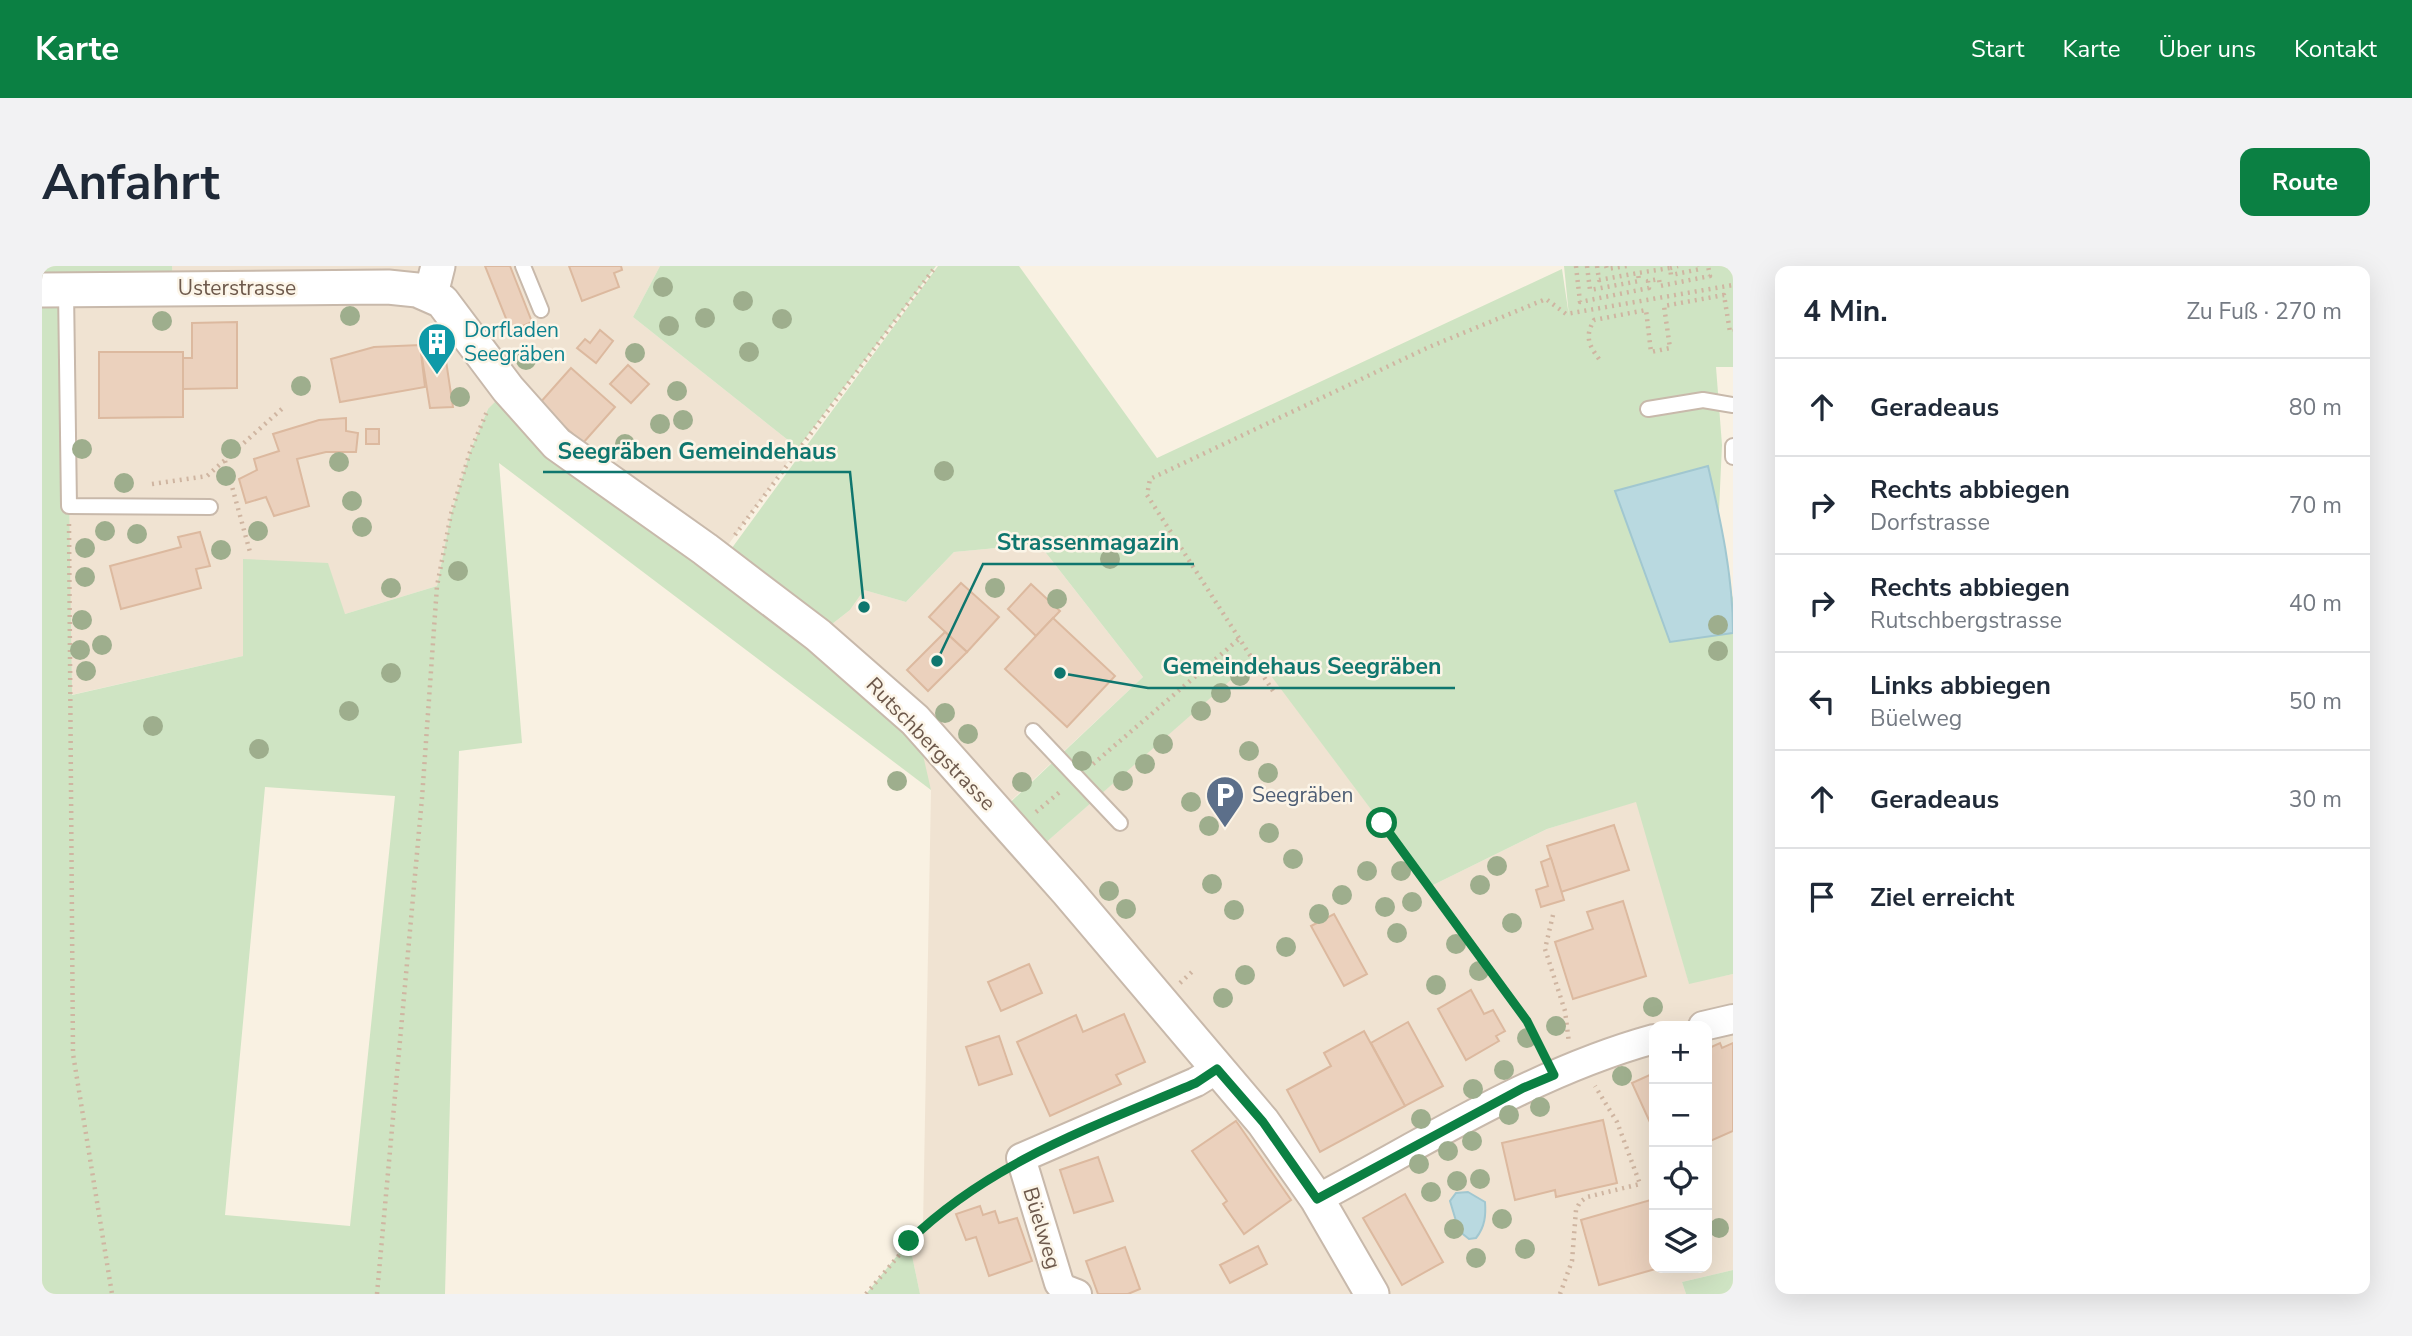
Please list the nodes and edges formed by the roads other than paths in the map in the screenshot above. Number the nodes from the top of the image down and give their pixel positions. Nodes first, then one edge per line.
1 (523, 266) edge
2 (434, 280) edge
3 (54, 290) edge
4 (541, 310) dead end
5 (1733, 405) edge
6 (1648, 409) dead end
7 (1733, 446) edge
8 (1733, 457) edge
9 (210, 507) dead end
10 (1033, 731) dead end
11 (1120, 823) dead end
12 (1733, 1019) edge
13 (1712, 1024) edge
14 (1649, 1041) edge
15 (1217, 1069) junction
16 (1317, 1199) junction
17 (1077, 1294) edge
18 (1372, 1294) edge

1 - 4 lane
2 - 3 street, Usterstrasse
2 - 15 street, Rutschbergstrasse
3 - 9 lane
5 - 6 lane
7 - 8 lane
10 - 11 lane
12 - 13 street
14 - 16 street
15 - 16 street, Rutschbergstrasse
15 - 17 street, Büelweg
16 - 18 street, Rutschbergstrasse

